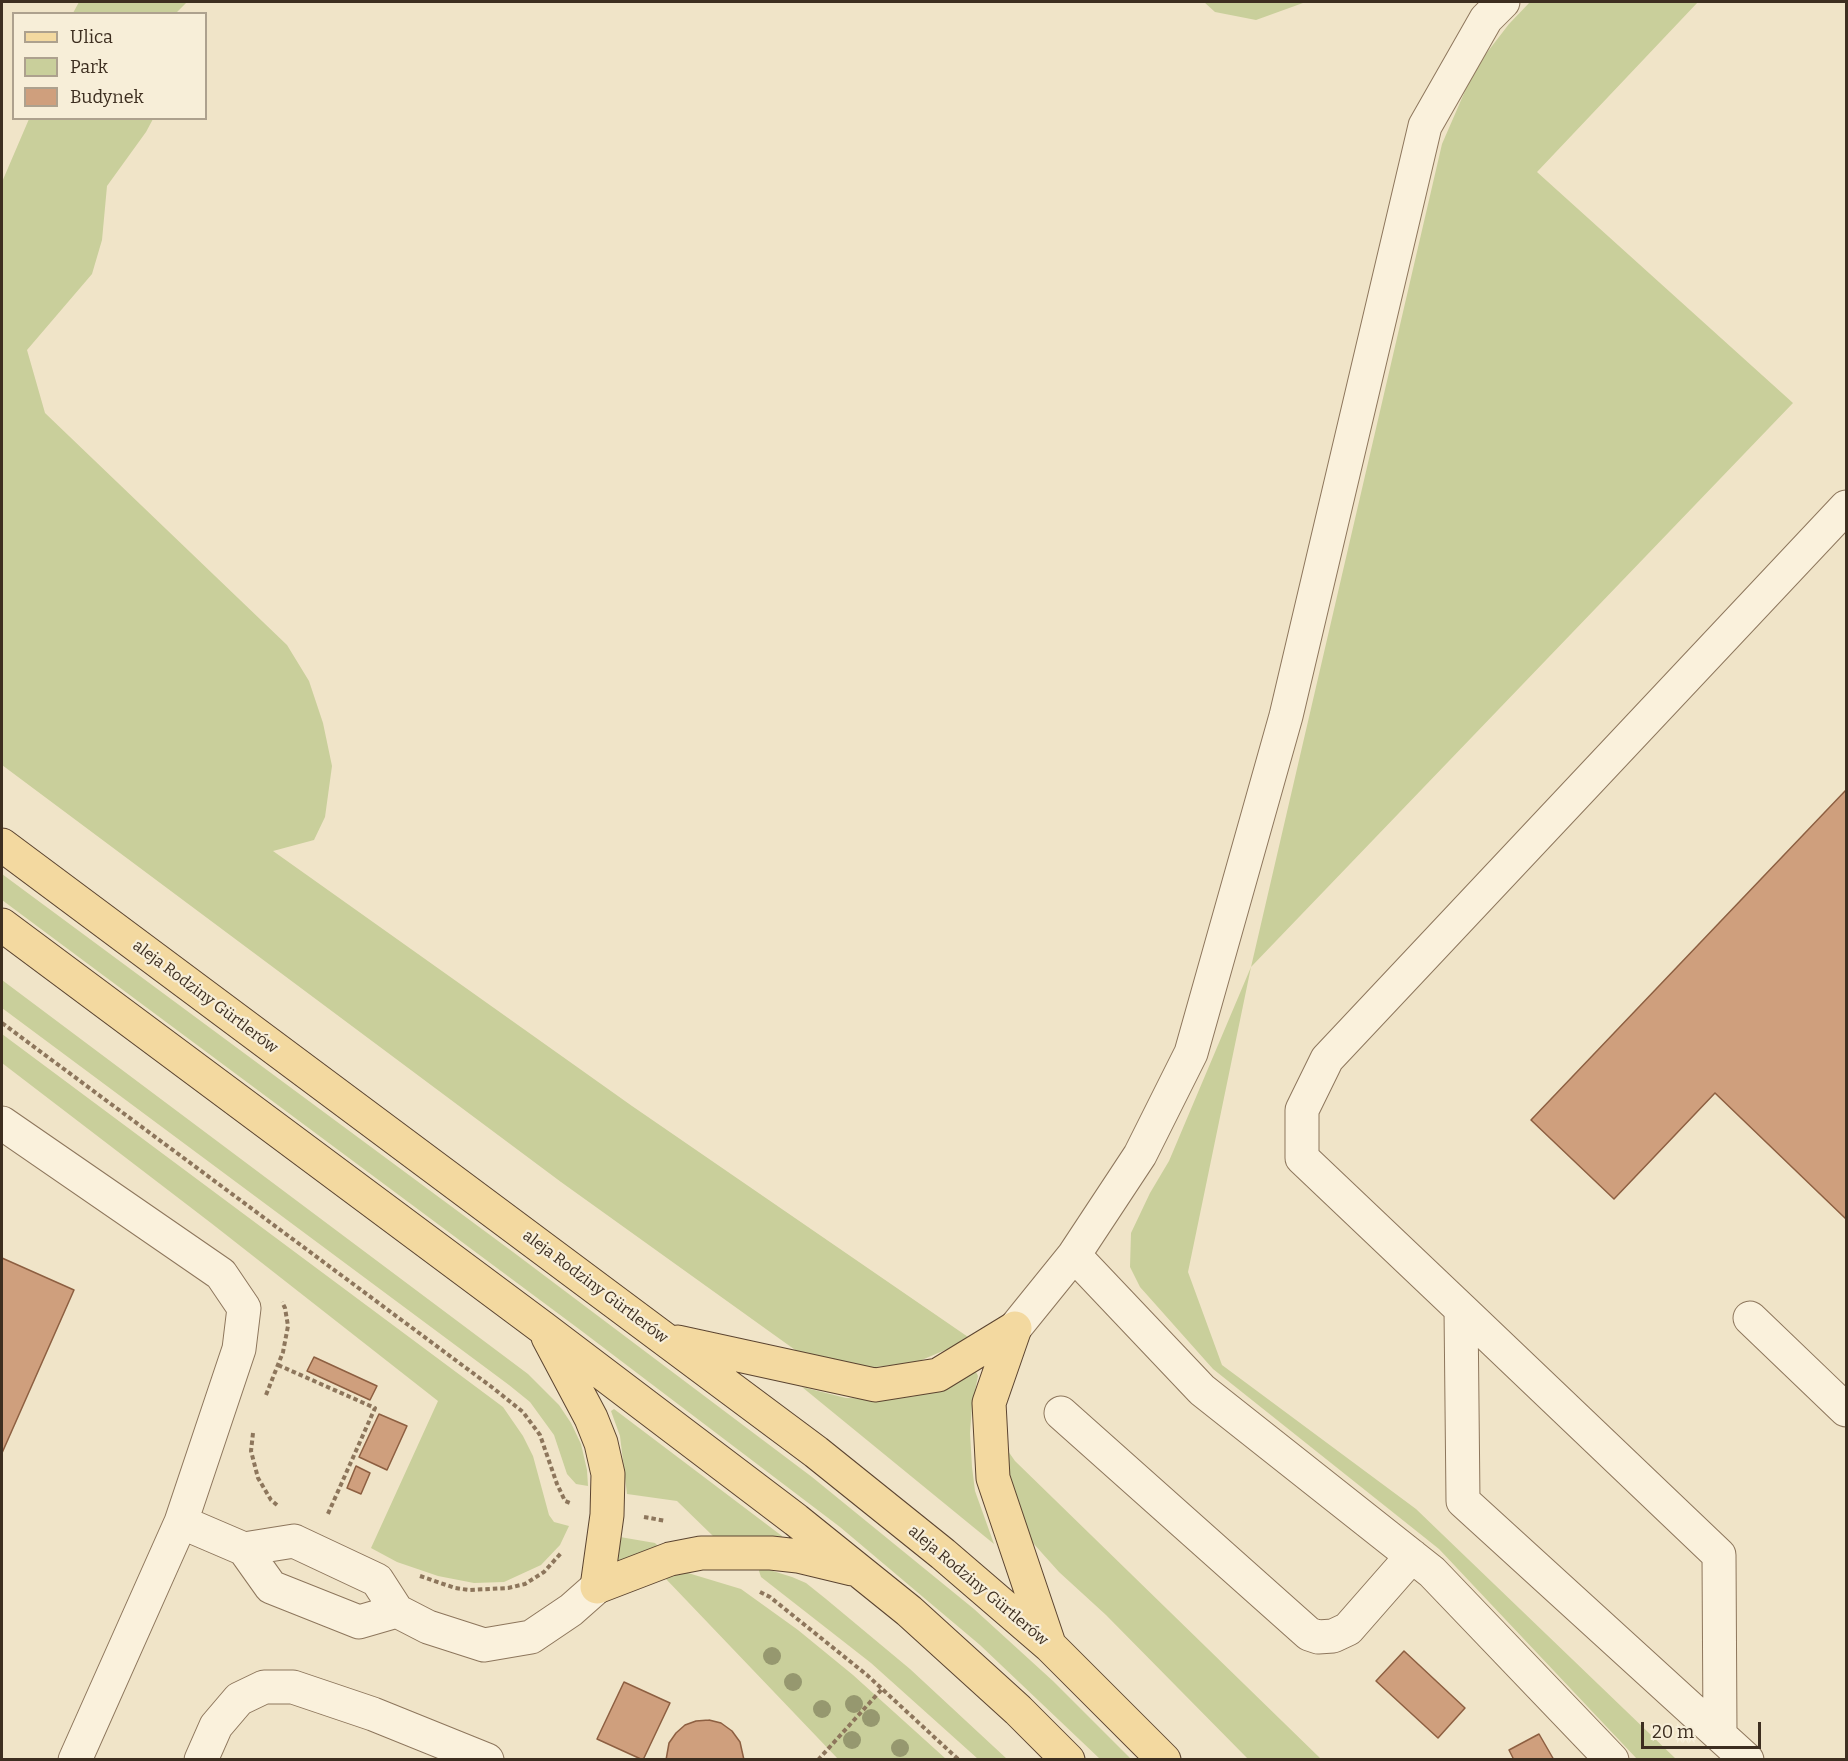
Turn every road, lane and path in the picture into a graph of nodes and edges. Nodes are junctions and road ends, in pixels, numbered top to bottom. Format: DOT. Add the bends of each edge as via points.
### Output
graph roads {
  1 [pos="1503,2"];
  2 [pos="1846,507"];
  3 [pos="2,845"];
  4 [pos="2,925"];
  5 [pos="2,1023"];
  6 [pos="2,1123"];
  7 [pos="1074,1255"];
  8 [pos="280,1299"];
  9 [pos="1461,1309"];
  10 [pos="1750,1318"];
  11 [pos="543,1328"];
  12 [pos="1015,1328"];
  13 [pos="666,1339"];
  14 [pos="278,1365"];
  15 [pos="265,1398"];
  16 [pos="1846,1410"];
  17 [pos="1061,1413"];
  18 [pos="253,1428"];
  19 [pos="280,1507"];
  20 [pos="607,1515"];
  21 [pos="181,1522"];
  22 [pos="324,1522"];
  23 [pos="565,1547"];
  24 [pos="244,1549"];
  25 [pos="701,1552"];
  26 [pos="1412,1556"];
  27 [pos="860,1571"];
  28 [pos="416,1574"];
  29 [pos="597,1587"];
  30 [pos="751,1587"];
  31 [pos="397,1611"];
  32 [pos="1050,1646"];
  33 [pos="882,1689"];
  34 [pos="1720,1734"];
  35 [pos="75,1760"];
  36 [pos="201,1760"];
  37 [pos="487,1760"];
  38 [pos="818,1760"];
  39 [pos="959,1760"];
  40 [pos="1068,1760"];
  41 [pos="1164,1760"];
  42 [pos="1612,1760"];
  43 [pos="1747,1760"];
  1 -- 7 [label="lane" via="1486,19 1425,126 1286,716 1191,1053 1140,1155"];
  2 -- 9 [label="lane" via="1327,1059 1302,1110 1302,1158"];
  3 -- 13 [label="main road, aleja Rodziny Gürtlerów"];
  4 -- 11 [label="main road"];
  5 -- 20 [label="path" via="523,1412 540,1435 565,1501"];
  6 -- 21 [label="lane" via="221,1274 243,1308 239,1349"];
  7 -- 12 [label="lane"];
  7 -- 26 [label="lane" via="1202,1390"];
  8 -- 14 [label="path" via="288,1326"];
  9 -- 34 [label="lane" via="1719,1555"];
  9 -- 34 [label="lane" via="1463,1501"];
  10 -- 16 [label="lane"];
  11 -- 20 [label="main road" via="601,1443 608,1474"];
  11 -- 27 [label="main road"];
  12 -- 13 [label="main road" via="938,1375 875,1385"];
  12 -- 32 [label="main road" via="989,1403 993,1478"];
  13 -- 32 [label="main road, aleja Rodziny Gürtlerów" via="825,1459"];
  14 -- 15 [label="path"];
  14 -- 22 [label="path" via="375,1408"];
  17 -- 26 [label="lane" via="1309,1634 1333,1636 1348,1629"];
  18 -- 19 [label="path" via="251,1451 258,1478"];
  20 -- 25 [label="path" via="665,1520"];
  20 -- 29 [label="main road"];
  21 -- 24 [label="lane"];
  21 -- 35 [label="lane"];
  23 -- 28 [label="path" via="544,1572 525,1584 508,1588 462,1589"];
  24 -- 31 [label="lane" via="294,1541 376,1580"];
  24 -- 31 [label="lane" via="271,1587 359,1622"];
  25 -- 27 [label="main road" via="798,1556"];
  25 -- 29 [label="main road" via="670,1559"];
  26 -- 42 [label="lane" via="1432,1572"];
  27 -- 40 [label="main road" via="1018,1710"];
  29 -- 31 [label="lane" via="531,1636 484,1645 428,1627"];
  30 -- 33 [label="path"];
  32 -- 41 [label="main road, aleja Rodziny Gürtlerów"];
  33 -- 38 [label="path"];
  33 -- 39 [label="path"];
  34 -- 43 [label="lane"];
  36 -- 37 [label="lane" via="216,1726 239,1699 264,1687 292,1687 373,1714"];
}
